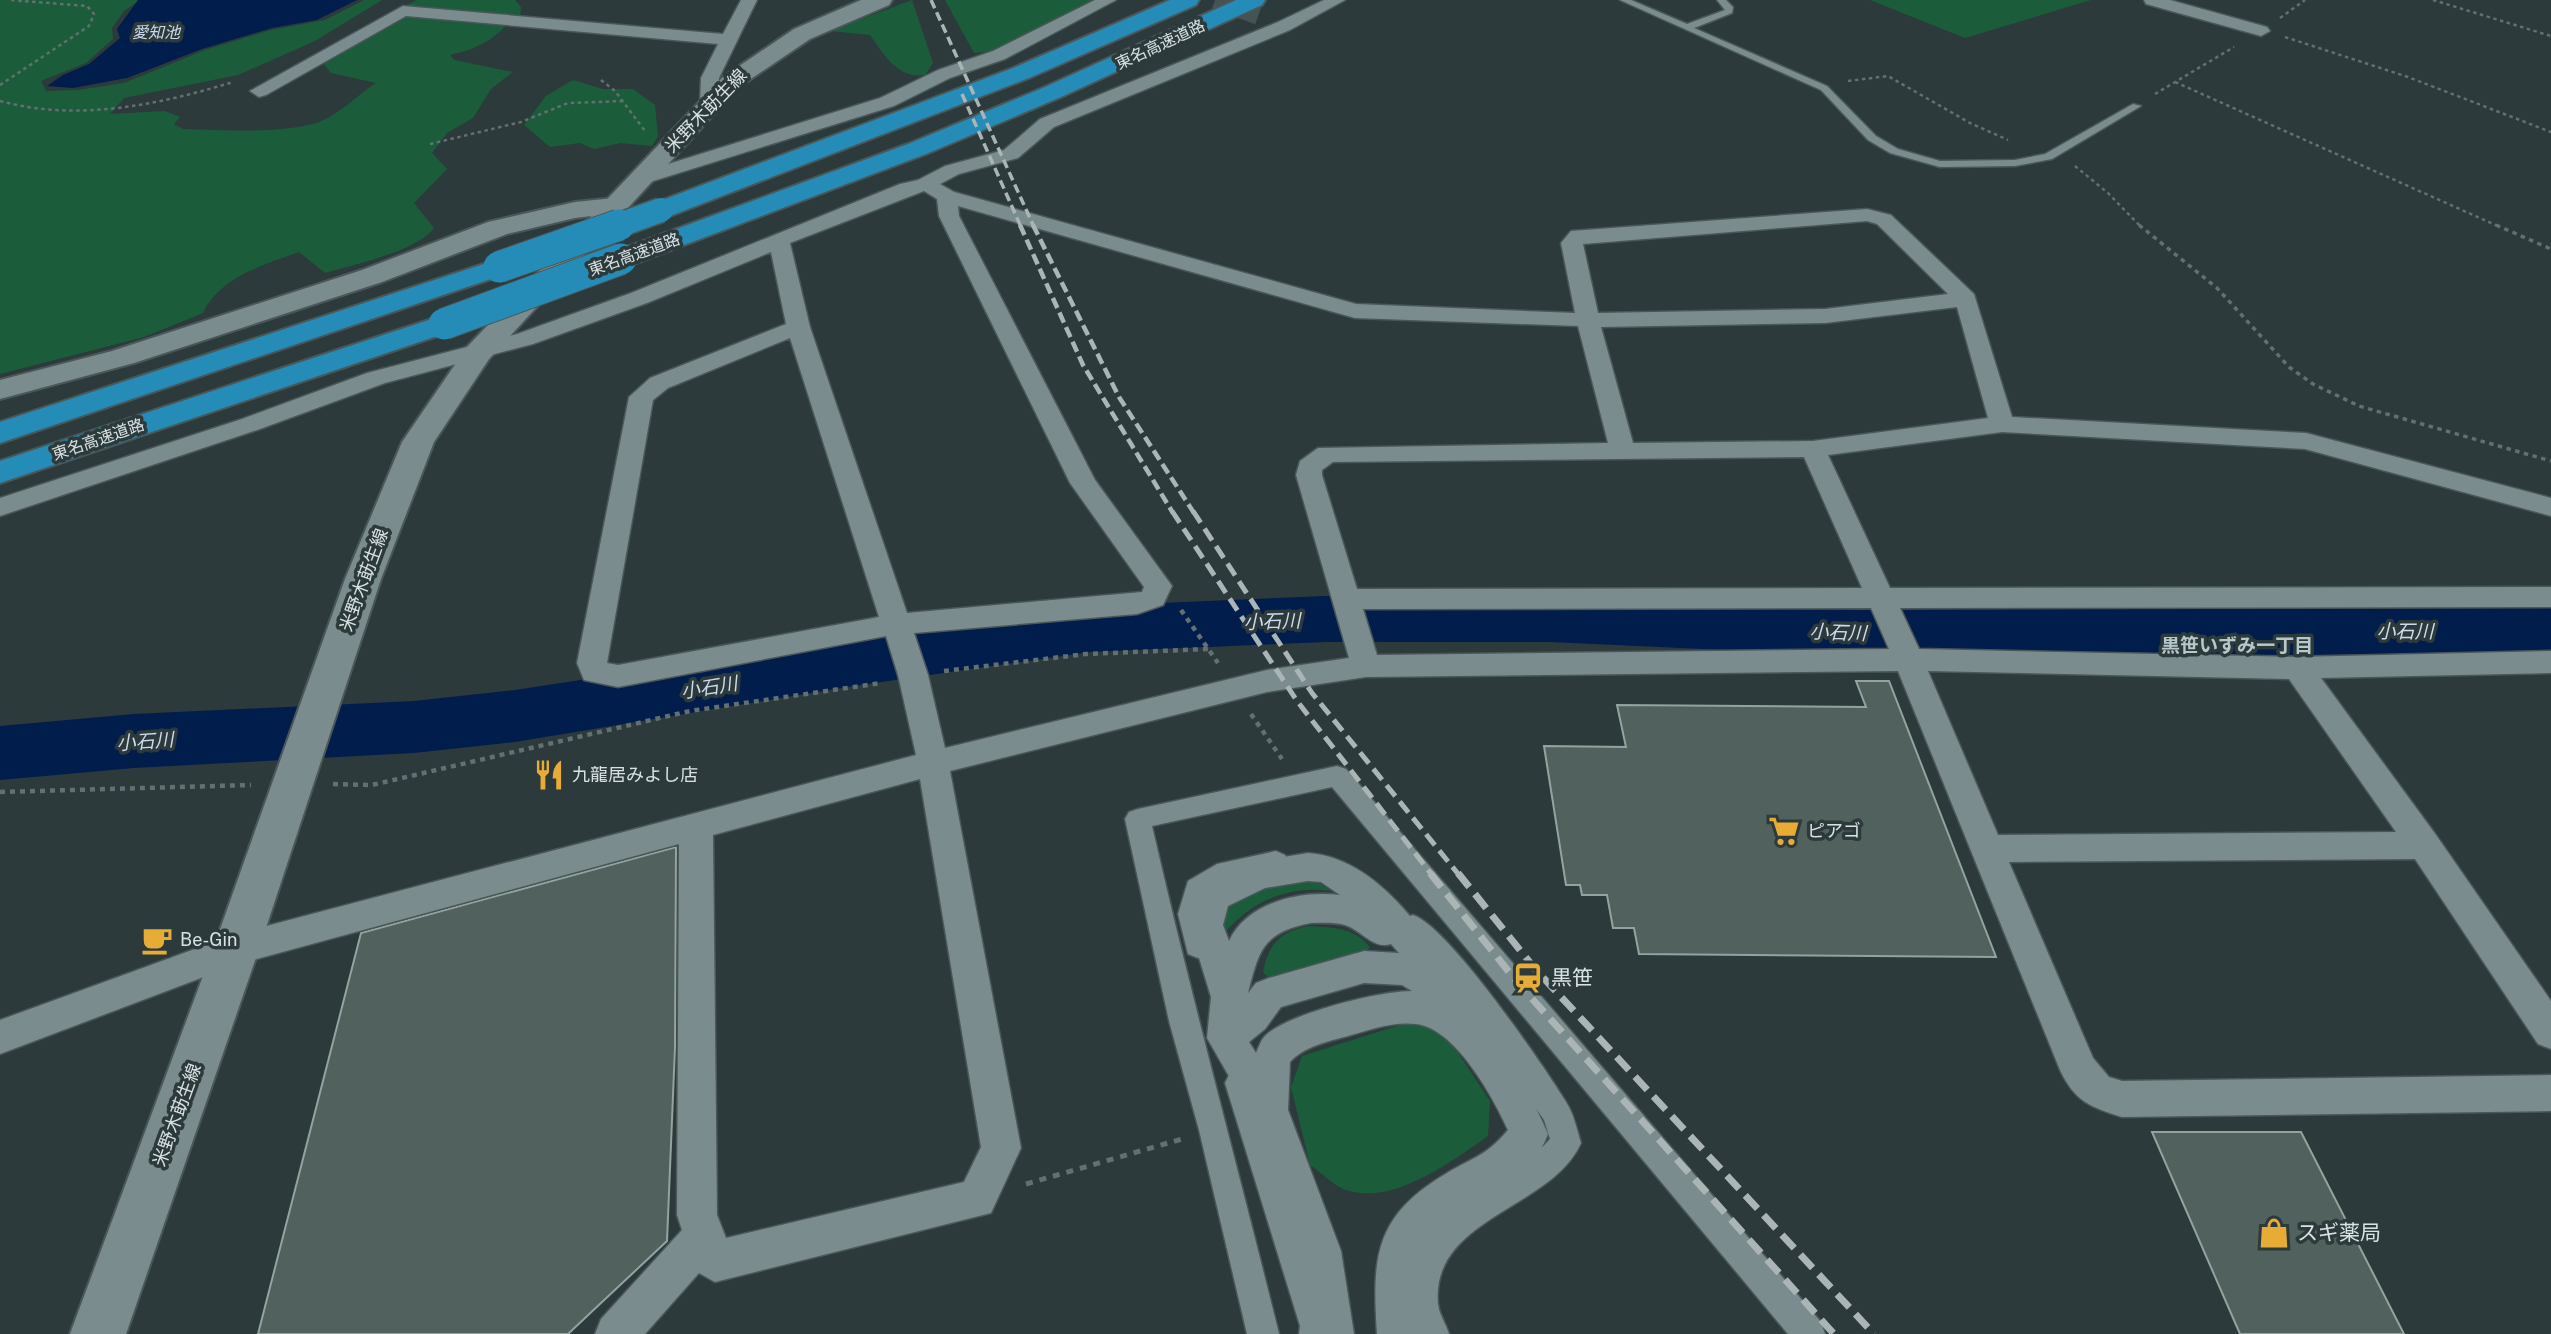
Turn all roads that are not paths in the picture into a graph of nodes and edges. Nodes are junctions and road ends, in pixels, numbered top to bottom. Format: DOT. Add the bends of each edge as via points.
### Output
graph roads {
  1 [pos="749,0"];
  2 [pos="881,0"];
  3 [pos="1108,0"];
  4 [pos="1188,0"];
  5 [pos="1337,0"];
  6 [pos="1624,0"];
  7 [pos="1721,0"];
  8 [pos="2152,0"];
  9 [pos="1257,8"];
  10 [pos="1284,26"];
  11 [pos="1685,28"];
  12 [pos="2262,31"];
  13 [pos="729,40"];
  14 [pos="259,91"];
  15 [pos="709,103"];
  16 [pos="2136,106"];
  17 [pos="643,178"];
  18 [pos="936,190"];
  19 [pos="614,206"];
  20 [pos="779,240"];
  21 [pos="1966,299"];
  22 [pos="1588,320"];
  23 [pos="798,327"];
  24 [pos="478,353"];
  25 [pos="0,390"];
  26 [pos="2002,424"];
  27 [pos="0,433"];
  28 [pos="1813,449"];
  29 [pos="1622,450"];
  30 [pos="0,472"];
  31 [pos="0,507"];
  32 [pos="2551,507"];
  33 [pos="2551,597"];
  34 [pos="1883,602"];
  35 [pos="1347,604"];
  36 [pos="896,624"];
  37 [pos="1905,654"];
  38 [pos="1364,657"];
  39 [pos="2297,668"];
  40 [pos="2545,668"];
  41 [pos="933,763"];
  42 [pos="696,826"];
  43 [pos="2424,845"];
  44 [pos="1989,849"];
  45 [pos="236,949"];
  46 [pos="1435,980"];
  47 [pos="1229,997"];
  48 [pos="2551,1032"];
  49 [pos="0,1037"];
  50 [pos="1226,1038"];
  51 [pos="1472,1038"];
  52 [pos="2551,1093"];
  53 [pos="1269,1110"];
  54 [pos="705,1235"];
  55 [pos="99,1334"];
  56 [pos="616,1334"];
  57 [pos="1263,1334"];
  58 [pos="1315,1334"];
  59 [pos="1333,1334"];
  60 [pos="1398,1334"];
  61 [pos="1433,1334"];
  62 [pos="1810,1334"];
  1 -- 13 [label="street"];
  2 -- 15 [label="main road, 米野木莇生線" via="768,51"];
  3 -- 17 [label="street" via="999,55 944,74 887,102"];
  4 -- 27 [label="highway, 東名高速道路, bridge" via="1021,73 661,210"];
  5 -- 10 [label="street"];
  6 -- 11 [label="lane"];
  7 -- 11 [label="lane" via="1729,11"];
  8 -- 12 [label="street"];
  9 -- 10 [label="street"];
  9 -- 30 [label="highway, 東名高速道路, bridge" via="917,149 621,259 444,324"];
  10 -- 18 [label="street" via="1047,123 1011,154 952,170"];
  11 -- 16 [label="lane" via="1824,88 1855,124 1894,151 1940,164 2015,163 2050,156"];
  13 -- 14 [label="street" via="403,11"];
  13 -- 15 [label="street" via="710,78"];
  15 -- 17 [label="main road, 米野木莇生線"];
  17 -- 19 [label="main road, 米野木莇生線"];
  18 -- 20 [label="street" via="907,188"];
  18 -- 22 [label="street" via="1355,311"];
  18 -- 36 [label="street" via="1083,483 1154,579 1158,593 1138,604"];
  19 -- 24 [label="main road, 米野木莇生線"];
  19 -- 25 [label="main road" via="498,228 372,276 122,357"];
  20 -- 23 [label="street"];
  20 -- 24 [label="street" via="639,298"];
  21 -- 22 [label="street" via="1825,316"];
  21 -- 22 [label="street" via="1888,221 1867,215 1576,237 1572,243"];
  21 -- 26 [label="street"];
  22 -- 29 [label="street"];
  23 -- 36 [label="street"];
  23 -- 36 [label="street" via="659,383 641,397 592,663 595,671 618,676"];
  24 -- 31 [label="street" via="352,386"];
  24 -- 45 [label="main road, 米野木莇生線" via="418,442 363,579"];
  26 -- 28 [label="street"];
  26 -- 32 [label="street" via="2306,441"];
  28 -- 29 [label="street"];
  28 -- 34 [label="street"];
  29 -- 35 [label="street" via="1320,457 1309,467 1309,475"];
  33 -- 34 [label="street"];
  34 -- 35 [label="street"];
  34 -- 37 [label="street"];
  35 -- 38 [label="street"];
  36 -- 41 [label="street"];
  37 -- 38 [label="street"];
  37 -- 39 [label="street"];
  37 -- 44 [label="street"];
  38 -- 41 [label="street"];
  39 -- 40 [label="street"];
  39 -- 43 [label="street"];
  41 -- 42 [label="street"];
  41 -- 54 [label="street" via="1001,1148 977,1199 715,1261"];
  42 -- 45 [label="street"];
  42 -- 54 [label="street" via="697,1215"];
  43 -- 44 [label="street"];
  43 -- 48 [label="street"];
  44 -- 52 [label="street" via="2079,1070 2097,1091 2122,1099"];
  45 -- 49 [label="street"];
  45 -- 55 [label="main road, 米野木莇生線"];
  46 -- 47 [label="street" via="1390,934 1356,913 1326,908 1289,914 1258,926 1244,944"];
  46 -- 47 [label="street" via="1389,916 1342,879 1323,868 1284,871 1239,881 1213,898 1206,925"];
  46 -- 50 [label="street" via="1402,969 1364,967 1269,994 1252,1017"];
  46 -- 51 [label="street"];
  47 -- 50 [label="street"];
  50 -- 53 [label="street"];
  50 -- 58 [label="street"];
  50 -- 61 [label="street" via="1191,914 1197,889 1217,874 1266,863 1305,857 1332,863 1377,894 1452,965 1557,1114 1566,1143 1546,1165 1473,1211 1439,1245 1425,1274 1422,1303"];
  51 -- 53 [label="street" via="1437,1012 1413,1006 1306,1031 1278,1047 1268,1076"];
  51 -- 60 [label="street" via="1529,1133 1505,1164 1460,1187 1418,1218 1399,1249 1394,1276"];
  53 -- 59 [label="street" via="1320,1251"];
  54 -- 56 [label="street"];
  57 -- 62 [label="street" via="1183,1021 1138,819 1337,776"];
}
